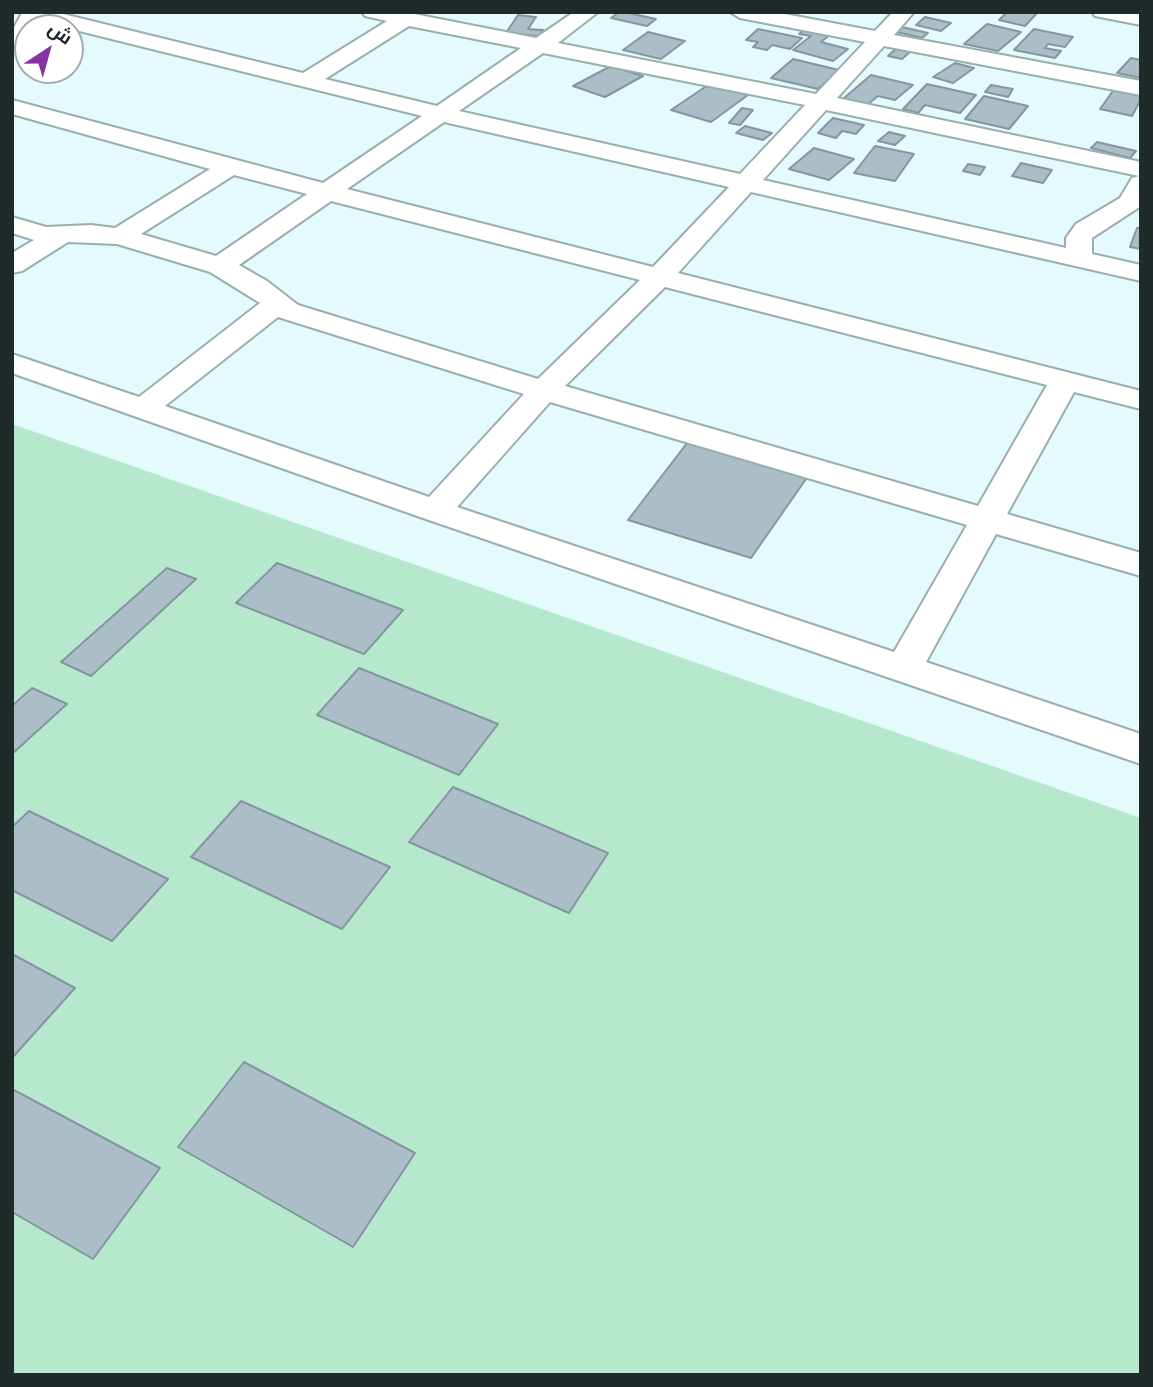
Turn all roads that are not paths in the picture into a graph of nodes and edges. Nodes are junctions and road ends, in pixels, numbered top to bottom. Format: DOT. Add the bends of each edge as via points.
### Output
graph roads {
  1 [pos="372,12"];
  2 [pos="588,12"];
  3 [pos="740,12"];
  4 [pos="904,12"];
  5 [pos="1102,12"];
  6 [pos="30,13"];
  7 [pos="418,17"];
  8 [pos="1141,19"];
  9 [pos="879,39"];
  10 [pos="12,43"];
  11 [pos="542,46"];
  12 [pos="306,81"];
  13 [pos="1141,88"];
  14 [pos="823,102"];
  15 [pos="12,107"];
  16 [pos="441,114"];
  17 [pos="230,167"];
  18 [pos="1141,169"];
  19 [pos="748,183"];
  20 [pos="1141,183"];
  21 [pos="329,190"];
  22 [pos="12,225"];
  23 [pos="59,236"];
  24 [pos="120,236"];
  25 [pos="1079,259"];
  26 [pos="12,265"];
  27 [pos="220,266"];
  28 [pos="1141,273"];
  29 [pos="660,276"];
  30 [pos="276,304"];
  31 [pos="12,363"];
  32 [pos="1066,379"];
  33 [pos="544,390"];
  34 [pos="1141,400"];
  35 [pos="144,408"];
  36 [pos="435,511"];
  37 [pos="986,520"];
  38 [pos="1141,565"];
  39 [pos="902,670"];
  40 [pos="1141,749"];
  1 -- 7 [label="street"];
  2 -- 11 [label="street"];
  3 -- 9 [label="street"];
  4 -- 9 [label="street"];
  5 -- 8 [label="street"];
  6 -- 10 [label="street" via="24,31"];
  6 -- 12 [label="street"];
  7 -- 11 [label="street"];
  7 -- 12 [label="street"];
  9 -- 13 [label="street"];
  9 -- 14 [label="street"];
  11 -- 14 [label="street"];
  11 -- 16 [label="street"];
  12 -- 16 [label="street"];
  14 -- 18 [label="street"];
  14 -- 19 [label="street"];
  15 -- 17 [label="street"];
  16 -- 19 [label="street"];
  16 -- 21 [label="street"];
  17 -- 21 [label="street"];
  17 -- 24 [label="street"];
  19 -- 25 [label="street"];
  19 -- 29 [label="street"];
  20 -- 25 [label="street" via="1130,203 1084,230 1079,238"];
  21 -- 27 [label="street"];
  21 -- 29 [label="street"];
  22 -- 23 [label="street"];
  23 -- 24 [label="street"];
  23 -- 26 [label="street"];
  24 -- 27 [label="street"];
  25 -- 28 [label="street"];
  27 -- 30 [label="street"];
  29 -- 32 [label="street"];
  29 -- 33 [label="street"];
  30 -- 33 [label="street"];
  30 -- 35 [label="street"];
  31 -- 35 [label="street"];
  32 -- 34 [label="street"];
  32 -- 37 [label="street"];
  33 -- 36 [label="street"];
  33 -- 37 [label="street"];
  35 -- 36 [label="street"];
  36 -- 39 [label="street"];
  37 -- 38 [label="street"];
  37 -- 39 [label="street"];
  39 -- 40 [label="street"];
}
